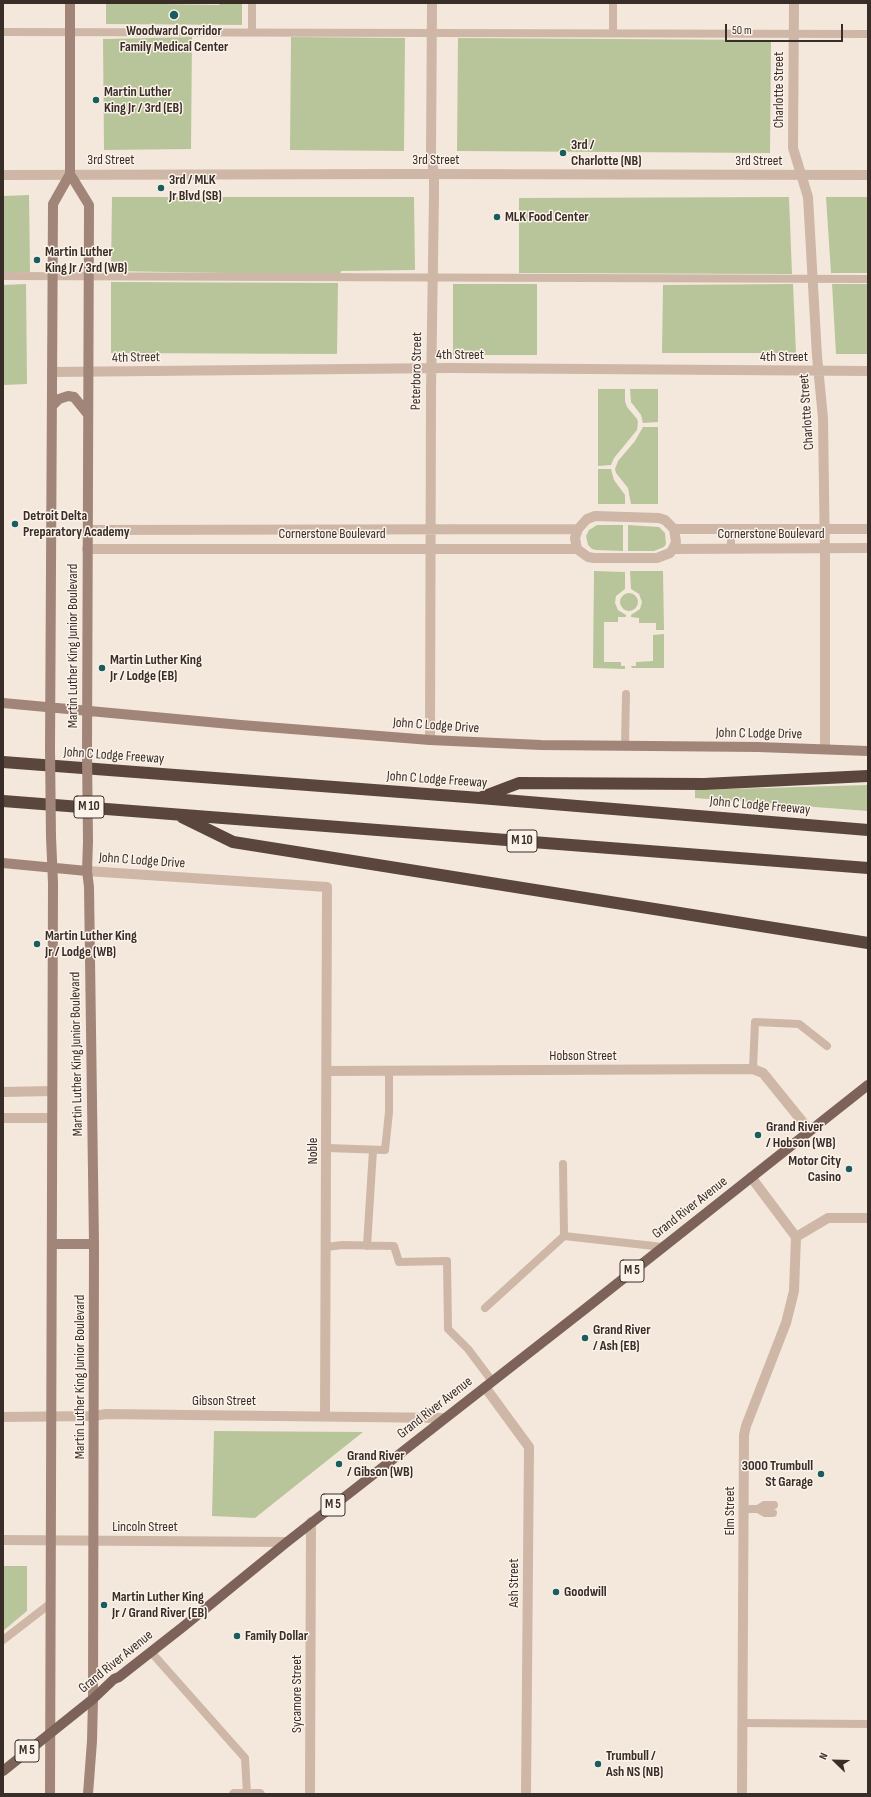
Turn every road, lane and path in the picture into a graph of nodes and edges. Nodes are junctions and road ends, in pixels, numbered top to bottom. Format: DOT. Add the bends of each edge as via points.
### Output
graph roads {
  1 [pos="70,3"];
  2 [pos="252,3"];
  3 [pos="432,3"];
  4 [pos="613,3"];
  5 [pos="794,3"];
  6 [pos="3,32"];
  7 [pos="70,32"];
  8 [pos="252,32"];
  9 [pos="432,32"];
  10 [pos="613,33"];
  11 [pos="794,33"];
  12 [pos="868,34"];
  13 [pos="70,174"];
  14 [pos="434,174"];
  15 [pos="3,175"];
  16 [pos="801,175"];
  17 [pos="868,175"];
  18 [pos="3,276"];
  19 [pos="53,276"];
  20 [pos="90,276"];
  21 [pos="433,278"];
  22 [pos="813,279"];
  23 [pos="868,279"];
  24 [pos="431,369"];
  25 [pos="818,371"];
  26 [pos="868,371"];
  27 [pos="52,372"];
  28 [pos="89,372"];
  29 [pos="52,406"];
  30 [pos="87,413"];
  31 [pos="430,529"];
  32 [pos="578,529"];
  33 [pos="674,529"];
  34 [pos="730,529"];
  35 [pos="824,529"];
  36 [pos="868,529"];
  37 [pos="88,530"];
  38 [pos="431,548"];
  39 [pos="731,548"];
  40 [pos="825,548"];
  41 [pos="868,548"];
  42 [pos="87,549"];
  43 [pos="577,549"];
  44 [pos="673,549"];
  45 [pos="626,694"];
  46 [pos="3,703"];
  47 [pos="49,706"];
  48 [pos="88,710"];
  49 [pos="430,740"];
  50 [pos="625,746"];
  51 [pos="825,750"];
  52 [pos="868,751"];
  53 [pos="3,762"];
  54 [pos="868,776"];
  55 [pos="480,798"];
  56 [pos="3,801"];
  57 [pos="176,814"];
  58 [pos="868,830"];
  59 [pos="3,863"];
  60 [pos="52,868"];
  61 [pos="868,868"];
  62 [pos="87,871"];
  63 [pos="327,887"];
  64 [pos="868,943"];
  65 [pos="827,1046"];
  66 [pos="753,1069"];
  67 [pos="389,1070"];
  68 [pos="327,1071"];
  69 [pos="868,1084"];
  70 [pos="52,1091"];
  71 [pos="3,1092"];
  72 [pos="3,1118"];
  73 [pos="52,1118"];
  74 [pos="810,1131"];
  75 [pos="327,1148"];
  76 [pos="373,1150"];
  77 [pos="563,1164"];
  78 [pos="751,1177"];
  79 [pos="868,1218"];
  80 [pos="564,1236"];
  81 [pos="796,1236"];
  82 [pos="52,1244"];
  83 [pos="94,1244"];
  84 [pos="367,1246"];
  85 [pos="327,1247"];
  86 [pos="663,1247"];
  87 [pos="485,1308"];
  88 [pos="488,1384"];
  89 [pos="52,1416"];
  90 [pos="94,1416"];
  91 [pos="325,1416"];
  92 [pos="3,1417"];
  93 [pos="445,1418"];
  94 [pos="744,1509"];
  95 [pos="773,1509"];
  96 [pos="312,1522"];
  97 [pos="3,1540"];
  98 [pos="51,1540"];
  99 [pos="94,1541"];
  100 [pos="287,1542"];
  101 [pos="51,1603"];
  102 [pos="3,1640"];
  103 [pos="151,1652"];
  104 [pos="93,1699"];
  105 [pos="742,1723"];
  106 [pos="868,1724"];
  107 [pos="50,1732"];
  108 [pos="3,1770"];
  109 [pos="50,1794"];
  110 [pos="88,1794"];
  111 [pos="234,1794"];
  112 [pos="247,1794"];
  113 [pos="260,1794"];
  114 [pos="310,1794"];
  115 [pos="526,1794"];
  116 [pos="742,1794"];
  1 -- 7 [label="main road, Martin Luther King Junior Boulevard"];
  2 -- 8 [label="lane"];
  3 -- 9 [label="street, Peterboro Street"];
  4 -- 10 [label="lane"];
  5 -- 11 [label="street, Charlotte Street"];
  6 -- 7 [label="lane"];
  7 -- 8 [label="lane"];
  7 -- 13 [label="main road, Martin Luther King Junior Boulevard"];
  8 -- 9 [label="lane"];
  9 -- 10 [label="lane"];
  9 -- 14 [label="street, Peterboro Street" via="431,155"];
  10 -- 11 [label="lane"];
  11 -- 12 [label="lane"];
  11 -- 16 [label="street, Charlotte Street" via="793,148"];
  13 -- 14 [label="street, 3rd Street"];
  13 -- 15 [label="street, 3rd Street"];
  13 -- 19 [label="main road, Martin Luther King Junior Boulevard" via="53,204"];
  13 -- 20 [label="main road, Martin Luther King Junior Boulevard" via="89,205"];
  14 -- 16 [label="street, 3rd Street"];
  14 -- 21 [label="street, Peterboro Street"];
  16 -- 17 [label="street, 3rd Street"];
  16 -- 22 [label="street, Charlotte Street" via="808,197"];
  18 -- 19 [label="lane"];
  19 -- 20 [label="lane"];
  19 -- 27 [label="main road, Martin Luther King Junior Boulevard"];
  20 -- 21 [label="lane"];
  20 -- 28 [label="main road, Martin Luther King Junior Boulevard"];
  21 -- 22 [label="lane"];
  21 -- 24 [label="street, Peterboro Street"];
  22 -- 23 [label="lane"];
  22 -- 25 [label="street, Charlotte Street"];
  24 -- 25 [label="street, 4th Street"];
  24 -- 28 [label="street, 4th Street"];
  24 -- 31 [label="street, Peterboro Street"];
  25 -- 26 [label="street, 4th Street"];
  25 -- 35 [label="street, Charlotte Street" via="823,418"];
  27 -- 28 [label="street, 4th Street"];
  27 -- 29 [label="main road, Martin Luther King Junior Boulevard"];
  28 -- 30 [label="main road, Martin Luther King Junior Boulevard"];
  29 -- 30 [label="main road" via="59,399 68,396 78,401"];
  29 -- 47 [label="main road, Martin Luther King Junior Boulevard"];
  30 -- 37 [label="main road, Martin Luther King Junior Boulevard"];
  31 -- 32 [label="street, Cornerstone Boulevard"];
  31 -- 37 [label="street, Cornerstone Boulevard"];
  31 -- 38 [label="street, Peterboro Street"];
  32 -- 33 [label="street" via="587,519 595,516 659,518"];
  32 -- 43 [label="street" via="575,538"];
  33 -- 34 [label="street, Cornerstone Boulevard"];
  33 -- 44 [label="street" via="676,542"];
  34 -- 35 [label="street, Cornerstone Boulevard"];
  34 -- 39 [label="lane"];
  35 -- 36 [label="street, Cornerstone Boulevard"];
  35 -- 40 [label="street, Charlotte Street"];
  37 -- 42 [label="main road, Martin Luther King Junior Boulevard"];
  38 -- 42 [label="street, Cornerstone Boulevard"];
  38 -- 43 [label="street, Cornerstone Boulevard"];
  38 -- 49 [label="street, Peterboro Street"];
  39 -- 40 [label="street, Cornerstone Boulevard"];
  39 -- 44 [label="street, Cornerstone Boulevard"];
  40 -- 41 [label="street, Cornerstone Boulevard"];
  40 -- 51 [label="street, Charlotte Street"];
  42 -- 48 [label="main road, Martin Luther King Junior Boulevard"];
  43 -- 44 [label="street, Cornerstone Boulevard" via="594,558 657,558 670,553"];
  45 -- 50 [label="lane"];
  46 -- 47 [label="main road, John C Lodge Drive"];
  47 -- 48 [label="main road, John C Lodge Drive"];
  47 -- 60 [label="main road, Martin Luther King Junior Boulevard, bridge"];
  48 -- 49 [label="main road, John C Lodge Drive"];
  48 -- 62 [label="main road, Martin Luther King Junior Boulevard, bridge"];
  49 -- 50 [label="main road, John C Lodge Drive"];
  50 -- 51 [label="main road, John C Lodge Drive"];
  51 -- 52 [label="main road, John C Lodge Drive"];
  53 -- 55 [label="highway, John C Lodge Freeway"];
  54 -- 55 [label="highway" via="704,784 519,783"];
  55 -- 58 [label="highway, John C Lodge Freeway"];
  56 -- 57 [label="highway, M 10"];
  57 -- 61 [label="highway, M 10"];
  57 -- 64 [label="highway" via="233,842"];
  59 -- 60 [label="main road, John C Lodge Drive"];
  60 -- 62 [label="main road, John C Lodge Drive"];
  60 -- 70 [label="main road, Martin Luther King Junior Boulevard"];
  62 -- 63 [label="street, John C Lodge Drive"];
  62 -- 83 [label="main road, Martin Luther King Junior Boulevard"];
  63 -- 68 [label="street, Noble"];
  65 -- 66 [label="lane" via="799,1024 756,1022"];
  66 -- 67 [label="street, Hobson Street"];
  66 -- 74 [label="street" via="762,1073"];
  67 -- 68 [label="street, Hobson Street"];
  67 -- 76 [label="lane" via="389,1112 385,1150"];
  68 -- 75 [label="street, Noble"];
  69 -- 74 [label="main road, Grand River Avenue / M 5"];
  70 -- 71 [label="street"];
  70 -- 73 [label="main road, Martin Luther King Junior Boulevard"];
  72 -- 73 [label="street"];
  73 -- 82 [label="main road, Martin Luther King Junior Boulevard"];
  74 -- 78 [label="main road, Grand River Avenue / M 5"];
  75 -- 76 [label="lane"];
  75 -- 85 [label="street, Noble"];
  76 -- 84 [label="lane"];
  77 -- 80 [label="lane"];
  78 -- 81 [label="street"];
  78 -- 86 [label="main road, Grand River Avenue / M 5"];
  79 -- 81 [label="street" via="828,1218"];
  80 -- 86 [label="lane"];
  80 -- 87 [label="lane"];
  81 -- 94 [label="street, Elm Street" via="794,1291 786,1323 744,1435"];
  82 -- 83 [label="main road"];
  82 -- 89 [label="main road, Martin Luther King Junior Boulevard"];
  83 -- 90 [label="main road, Martin Luther King Junior Boulevard"];
  84 -- 85 [label="lane"];
  84 -- 88 [label="lane" via="394,1246 399,1262 447,1261 448,1329 468,1349"];
  85 -- 91 [label="street, Noble"];
  86 -- 88 [label="main road, Grand River Avenue / M 5"];
  88 -- 93 [label="main road, Grand River Avenue / M 5"];
  88 -- 115 [label="street, Ash Street" via="529,1447"];
  89 -- 90 [label="street, Gibson Street"];
  89 -- 92 [label="street, Gibson Street"];
  89 -- 98 [label="main road, Martin Luther King Junior Boulevard"];
  90 -- 91 [label="street, Gibson Street"];
  90 -- 99 [label="main road, Martin Luther King Junior Boulevard"];
  91 -- 93 [label="street, Gibson Street"];
  93 -- 96 [label="main road, Grand River Avenue / M 5"];
  94 -- 95 [label="lane" via="758,1509 765,1513"];
  94 -- 105 [label="street, Elm Street"];
  96 -- 100 [label="main road, Grand River Avenue / M 5"];
  96 -- 114 [label="street, Sycamore Street"];
  97 -- 98 [label="street, Lincoln Street"];
  98 -- 99 [label="street, Lincoln Street"];
  98 -- 101 [label="main road, Martin Luther King Junior Boulevard"];
  99 -- 100 [label="street, Lincoln Street"];
  99 -- 104 [label="main road, Martin Luther King Junior Boulevard"];
  100 -- 103 [label="main road, Grand River Avenue / M 5"];
  101 -- 102 [label="lane"];
  101 -- 107 [label="main road, Martin Luther King Junior Boulevard"];
  103 -- 104 [label="main road, Grand River Avenue / M 5" via="114,1679"];
  103 -- 112 [label="lane" via="245,1758"];
  104 -- 107 [label="main road, Grand River Avenue / M 5"];
  104 -- 110 [label="main road, Martin Luther King Junior Boulevard"];
  105 -- 106 [label="lane"];
  105 -- 116 [label="street, Elm Street"];
  107 -- 108 [label="main road, Grand River Avenue / M 5"];
  107 -- 109 [label="main road, Martin Luther King Junior Boulevard"];
  111 -- 112 [label="street"];
  112 -- 113 [label="street"];
}
